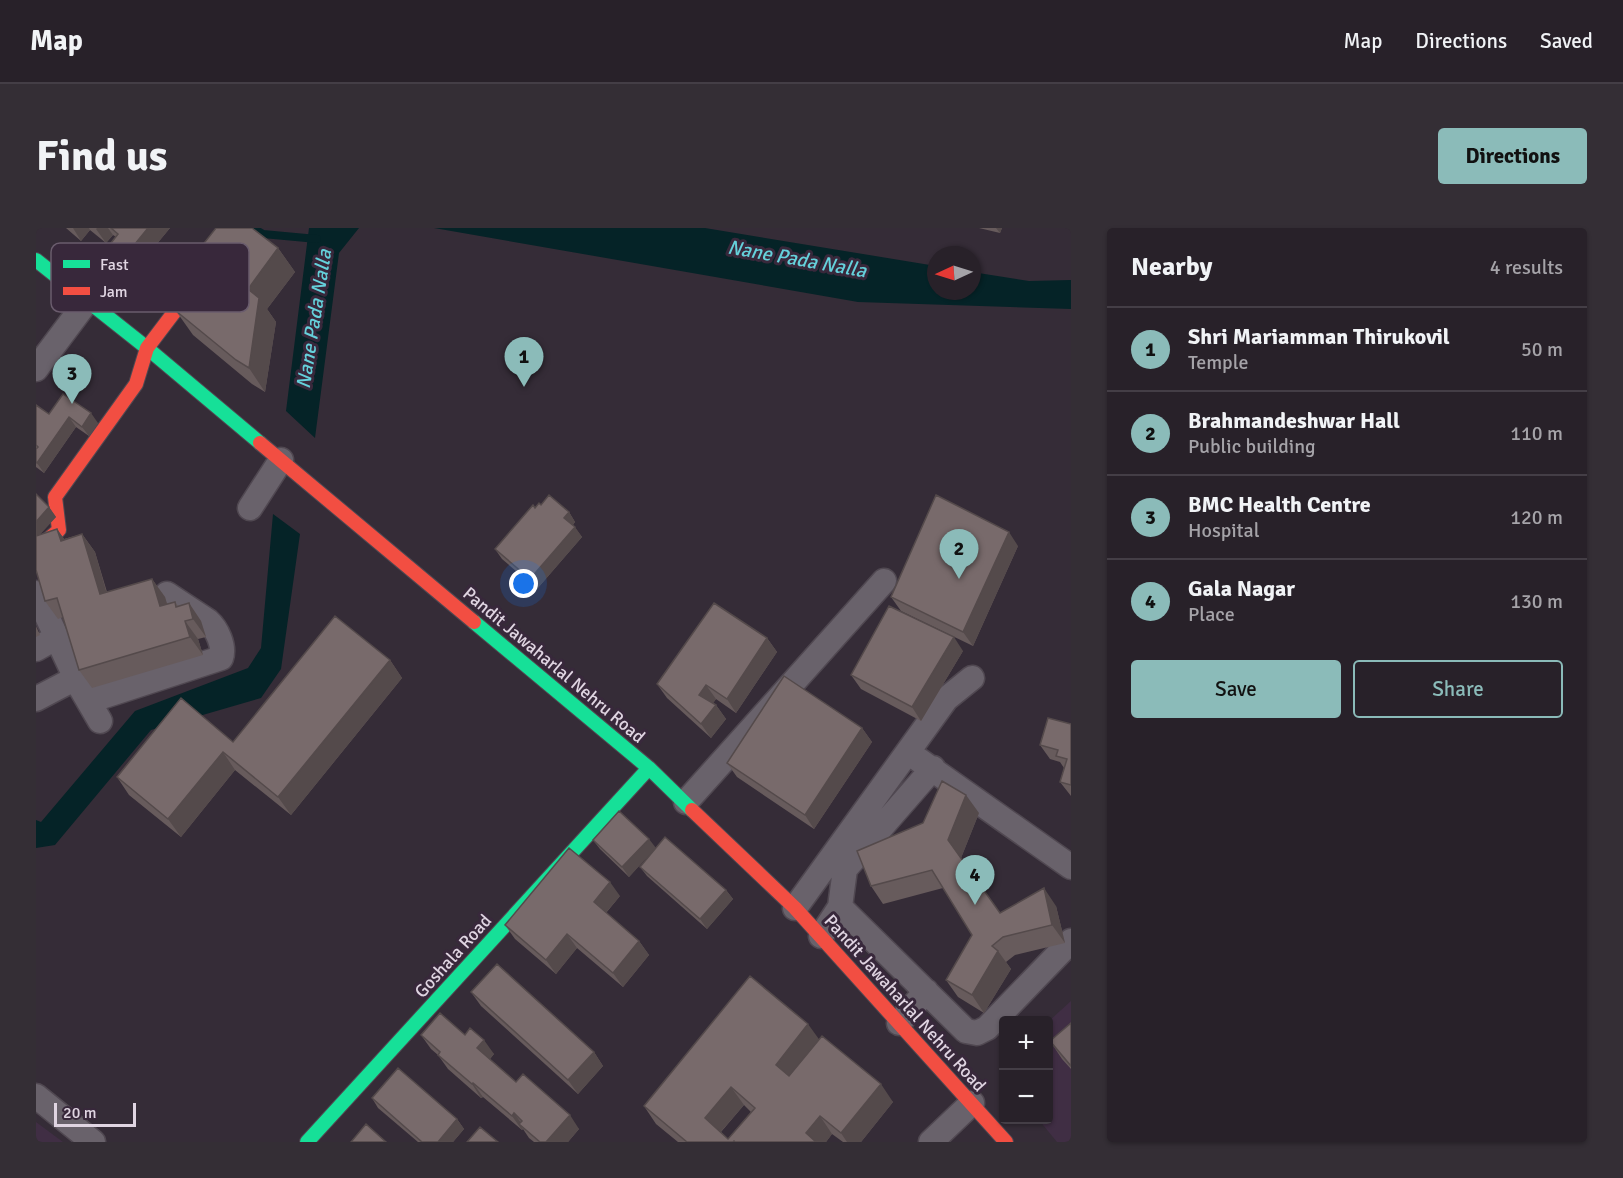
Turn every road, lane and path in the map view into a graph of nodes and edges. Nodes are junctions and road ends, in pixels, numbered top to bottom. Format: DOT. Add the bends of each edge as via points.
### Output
graph roads {
  1 [pos="238,228"];
  2 [pos="227,243"];
  3 [pos="36,260"];
  4 [pos="51,272"];
  5 [pos="79,312"];
  6 [pos="101,312"];
  7 [pos="174,312"];
  8 [pos="147,348"];
  9 [pos="36,369"];
  10 [pos="281,460"];
  11 [pos="250,508"];
  12 [pos="36,555"];
  13 [pos="884,581"];
  14 [pos="36,593"];
  15 [pos="167,594"];
  16 [pos="57,637"];
  17 [pos="36,649"];
  18 [pos="76,678"];
  19 [pos="972,678"];
  20 [pos="36,699"];
  21 [pos="908,752"];
  22 [pos="649,768"];
  23 [pos="933,768"];
  24 [pos="686,802"];
  25 [pos="1071,867"];
  26 [pos="840,907"];
  27 [pos="795,908"];
  28 [pos="821,936"];
  29 [pos="1071,941"];
  30 [pos="926,992"];
  31 [pos="898,1023"];
  32 [pos="36,1096"];
  33 [pos="972,1103"];
  34 [pos="93,1142"];
  35 [pos="307,1142"];
  36 [pos="931,1142"];
  37 [pos="1006,1142"];
  1 -- 2 [label="street"];
  3 -- 4 [label="street, Pandit Jawaharlal Nehru Road"];
  5 -- 9 [label="street"];
  6 -- 8 [label="street, Pandit Jawaharlal Nehru Road"];
  7 -- 8 [label="street"];
  8 -- 10 [label="street, Pandit Jawaharlal Nehru Road"];
  8 -- 12 [label="street" via="136,384 55,497 58,530 37,549"];
  10 -- 11 [label="street"];
  10 -- 22 [label="street, Pandit Jawaharlal Nehru Road"];
  13 -- 24 [label="street"];
  14 -- 16 [label="street"];
  15 -- 18 [label="street" via="213,626 223,650 221,658 95,711"];
  16 -- 17 [label="street"];
  16 -- 18 [label="street"];
  18 -- 20 [label="street"];
  19 -- 21 [label="street" via="946,699"];
  21 -- 23 [label="street"];
  21 -- 27 [label="street"];
  22 -- 24 [label="street, Pandit Jawaharlal Nehru Road"];
  22 -- 35 [label="street, Goshala Road"];
  23 -- 25 [label="street"];
  23 -- 26 [label="street" via="845,868"];
  24 -- 27 [label="street, Pandit Jawaharlal Nehru Road"];
  26 -- 28 [label="street"];
  26 -- 30 [label="street"];
  27 -- 28 [label="street, Pandit Jawaharlal Nehru Road"];
  28 -- 31 [label="street, Pandit Jawaharlal Nehru Road"];
  29 -- 30 [label="street" via="987,1028 977,1033 966,1031"];
  30 -- 31 [label="street"];
  31 -- 33 [label="street, Pandit Jawaharlal Nehru Road"];
  32 -- 34 [label="street"];
  33 -- 36 [label="street"];
  33 -- 37 [label="street, Pandit Jawaharlal Nehru Road"];
}
